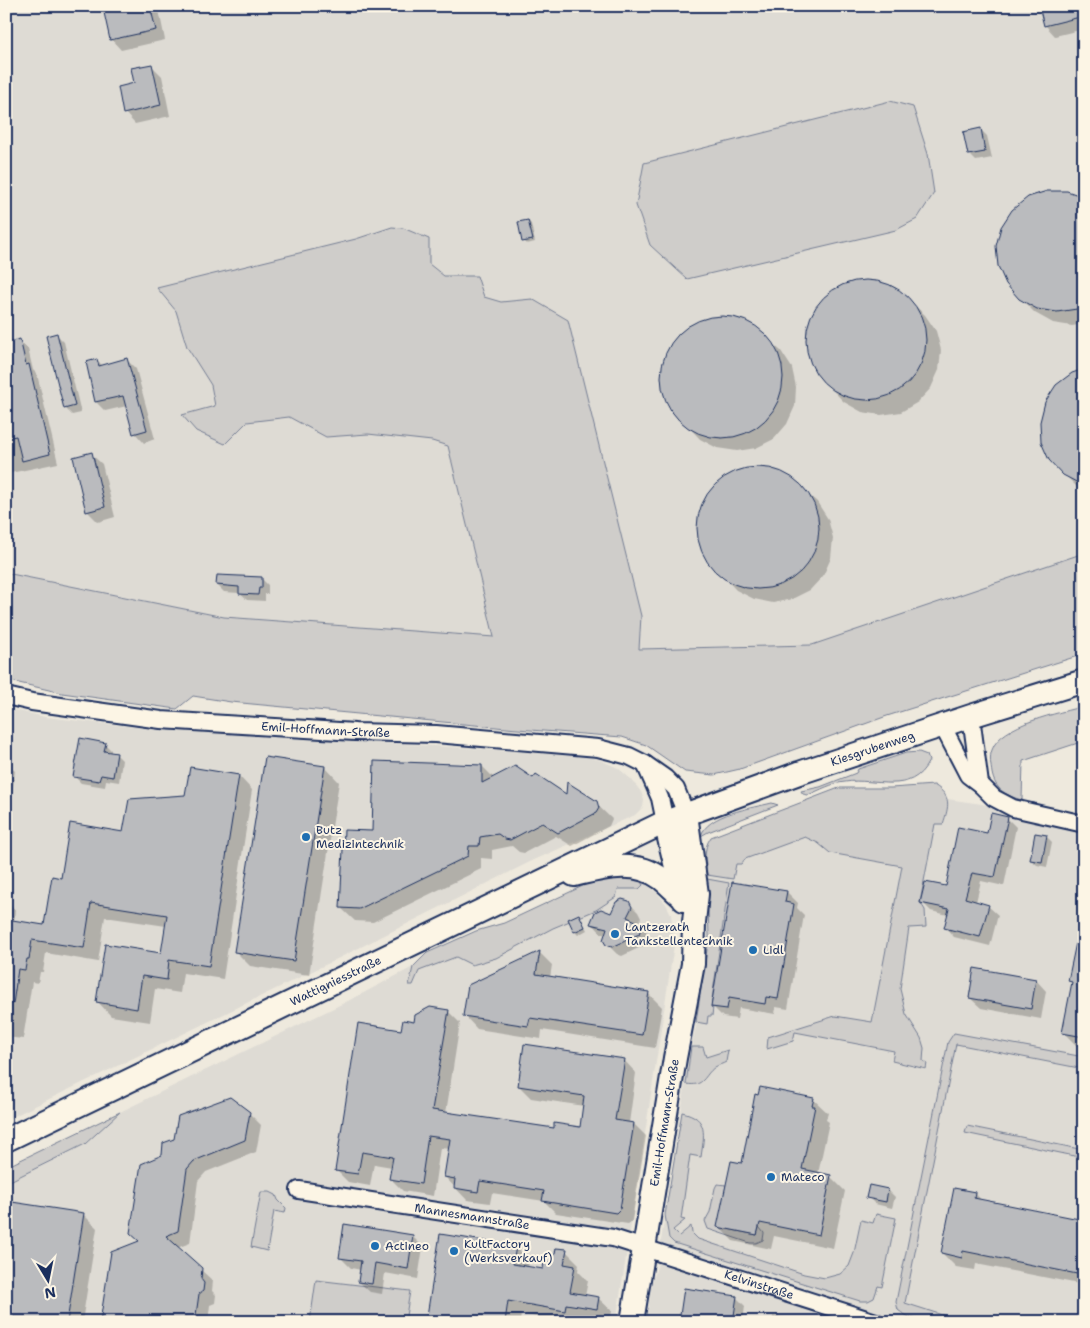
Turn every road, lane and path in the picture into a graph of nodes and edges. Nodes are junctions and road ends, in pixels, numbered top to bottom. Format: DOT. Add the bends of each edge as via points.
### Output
graph roads {
  1 [pos="1084,681"];
  2 [pos="6,696"];
  3 [pos="971,716"];
  4 [pos="942,725"];
  5 [pos="645,764"];
  6 [pos="980,784"];
  7 [pos="686,814"];
  8 [pos="665,822"];
  9 [pos="1084,824"];
  10 [pos="530,888"];
  11 [pos="682,898"];
  12 [pos="694,922"];
  13 [pos="6,1140"];
  14 [pos="298,1190"];
  15 [pos="644,1247"];
  16 [pos="632,1322"];
  17 [pos="876,1322"];
  1 -- 3 [label="main road, Kiesgrubenweg"];
  2 -- 5 [label="street, Emil-Hoffmann-Straße" via="170,720 436,734 598,748"];
  3 -- 4 [label="main road, Kiesgrubenweg"];
  3 -- 6 [label="street"];
  4 -- 6 [label="street" via="968,776"];
  4 -- 7 [label="main road, Kiesgrubenweg"];
  5 -- 7 [label="street, Emil-Hoffmann-Straße" via="676,789"];
  5 -- 8 [label="street, Emil-Hoffmann-Straße" via="660,798"];
  6 -- 9 [label="street" via="994,798 1013,808"];
  7 -- 8 [label="main road, Kiesgrubenweg"];
  7 -- 12 [label="main road, Emil-Hoffmann-Straße" via="697,894"];
  8 -- 10 [label="main road, Wattigniesstraße"];
  8 -- 11 [label="main road, Emil-Hoffmann-Straße"];
  10 -- 11 [label="main road" via="619,866 640,868 661,879"];
  10 -- 13 [label="main road, Wattigniesstraße"];
  11 -- 12 [label="main road, Emil-Hoffmann-Straße"];
  12 -- 15 [label="main road, Emil-Hoffmann-Straße" via="693,964"];
  14 -- 15 [label="street, Mannesmannstraße" via="613,1238"];
  15 -- 16 [label="main road, Emil-Hoffmann-Straße"];
  15 -- 17 [label="street, Kelvinstraße"];
}
